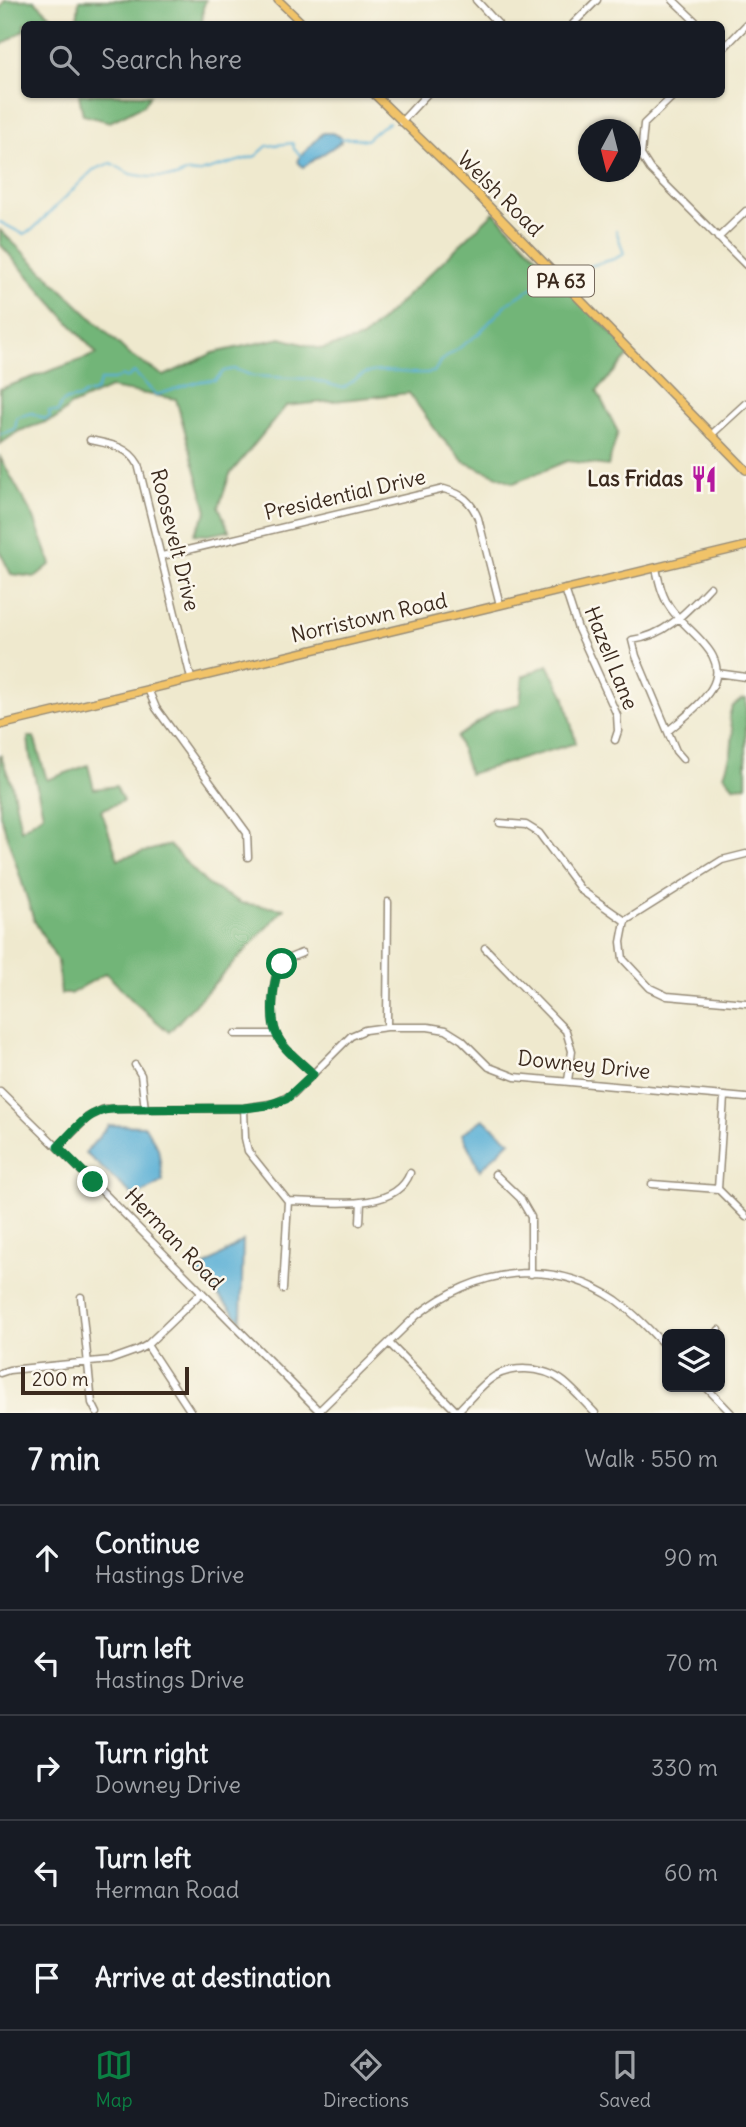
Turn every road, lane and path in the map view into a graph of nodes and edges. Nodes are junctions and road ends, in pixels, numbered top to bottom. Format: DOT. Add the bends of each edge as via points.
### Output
graph roads {
  1 [pos="278,0"];
  2 [pos="476,0"];
  3 [pos="597,0"];
  4 [pos="673,0"];
  5 [pos="300,21"];
  6 [pos="495,21"];
  7 [pos="576,21"];
  8 [pos="695,21"];
  9 [pos="746,25"];
  10 [pos="725,45"];
  11 [pos="378,98"];
  12 [pos="423,98"];
  13 [pos="671,98"];
  14 [pos="401,122"];
  15 [pos="746,211"];
  16 [pos="718,237"];
  17 [pos="746,265"];
  18 [pos="746,402"];
  19 [pos="711,435"];
  20 [pos="90,440"];
  21 [pos="746,470"];
  22 [pos="746,546"];
  23 [pos="162,556"];
  24 [pos="656,568"];
  25 [pos="710,587"];
  26 [pos="565,589"];
  27 [pos="500,605"];
  28 [pos="680,619"];
  29 [pos="717,673"];
  30 [pos="746,677"];
  31 [pos="191,678"];
  32 [pos="148,689"];
  33 [pos="0,725"];
  34 [pos="668,731"];
  35 [pos="615,740"];
  36 [pos="683,759"];
  37 [pos="500,823"];
  38 [pos="746,854"];
  39 [pos="248,857"];
  40 [pos="388,902"];
  41 [pos="625,921"];
  42 [pos="485,948"];
  43 [pos="302,953"];
  44 [pos="746,1003"];
  45 [pos="387,1027"];
  46 [pos="235,1034"];
  47 [pos="276,1034"];
  48 [pos="135,1065"];
  49 [pos="313,1074"];
  50 [pos="568,1081"];
  51 [pos="0,1091"];
  52 [pos="724,1097"];
  53 [pos="746,1098"];
  54 [pos="244,1108"];
  55 [pos="145,1109"];
  56 [pos="58,1147"];
  57 [pos="411,1173"];
  58 [pos="495,1174"];
  59 [pos="652,1184"];
  60 [pos="718,1189"];
  61 [pos="288,1201"];
  62 [pos="361,1202"];
  63 [pos="746,1217"];
  64 [pos="360,1222"];
  65 [pos="531,1273"];
  66 [pos="283,1289"];
  67 [pos="201,1293"];
  68 [pos="81,1297"];
  69 [pos="389,1343"];
  70 [pos="662,1343"];
  71 [pos="147,1345"];
  72 [pos="88,1363"];
  73 [pos="0,1373"];
  74 [pos="711,1392"];
  75 [pos="191,1412"];
  76 [pos="320,1412"];
  77 [pos="458,1412"];
  78 [pos="97,1413"];
  79 [pos="594,1413"];
  80 [pos="732,1413"];
  1 -- 5 [label="main road"];
  2 -- 6 [label="street"];
  3 -- 7 [label="street"];
  4 -- 8 [label="street"];
  9 -- 10 [label="street"];
  11 -- 14 [label="main road, Welsh Road / PA 63"];
  12 -- 14 [label="street"];
  13 -- 16 [label="street" via="644,124 641,155"];
  14 -- 19 [label="main road, Welsh Road / PA 63"];
  15 -- 16 [label="street"];
  16 -- 17 [label="street"];
  18 -- 19 [label="street"];
  19 -- 21 [label="main road, Welsh Road / PA 63"];
  20 -- 23 [label="street, Roosevelt Drive" via="122,448 135,457"];
  22 -- 24 [label="main road, Norristown Road"];
  23 -- 27 [label="street, Presidential Drive" via="444,489 473,506"];
  23 -- 31 [label="street, Roosevelt Drive"];
  24 -- 26 [label="main road, Norristown Road"];
  24 -- 28 [label="street" via="664,599"];
  25 -- 28 [label="street"];
  26 -- 27 [label="main road, Norristown Road"];
  26 -- 35 [label="street, Hazell Lane" via="617,715"];
  27 -- 31 [label="main road, Norristown Road"];
  28 -- 29 [label="street" via="713,655"];
  28 -- 34 [label="street" via="632,640"];
  29 -- 30 [label="street"];
  29 -- 34 [label="street" via="709,692"];
  31 -- 32 [label="main road, Norristown Road"];
  32 -- 33 [label="main road, Norristown Road"];
  32 -- 39 [label="street" via="156,708 247,833"];
  34 -- 36 [label="street"];
  37 -- 41 [label="street" via="526,825 539,833 581,890"];
  38 -- 41 [label="street" via="722,860"];
  40 -- 45 [label="street"];
  41 -- 44 [label="street" via="623,959 650,988 667,996"];
  42 -- 50 [label="street" via="566,1031 572,1051"];
  43 -- 47 [label="street" via="286,960 276,973"];
  45 -- 49 [label="street, Downey Drive" via="351,1036"];
  45 -- 50 [label="street, Downey Drive" via="446,1030 497,1072"];
  46 -- 47 [label="street"];
  47 -- 49 [label="street"];
  48 -- 55 [label="street"];
  49 -- 54 [label="street, Downey Drive" via="286,1099"];
  50 -- 52 [label="street, Downey Drive"];
  51 -- 56 [label="street, Herman Road"];
  52 -- 53 [label="street, Downey Drive"];
  52 -- 60 [label="street"];
  54 -- 55 [label="street, Downey Drive"];
  54 -- 61 [label="street" via="248,1151"];
  55 -- 56 [label="street, Downey Drive" via="96,1112"];
  56 -- 67 [label="street, Herman Road"];
  57 -- 62 [label="street" via="393,1194"];
  58 -- 65 [label="street" via="520,1198 531,1217"];
  59 -- 60 [label="street"];
  60 -- 63 [label="street"];
  61 -- 62 [label="street"];
  61 -- 66 [label="street"];
  62 -- 64 [label="street"];
  65 -- 69 [label="street" via="495,1276 450,1292"];
  65 -- 70 [label="street" via="567,1278 600,1291"];
  67 -- 71 [label="street"];
  67 -- 76 [label="street, Herman Road"];
  68 -- 72 [label="street"];
  69 -- 76 [label="street"];
  69 -- 77 [label="street"];
  71 -- 72 [label="street" via="110,1360"];
  71 -- 75 [label="street"];
  72 -- 73 [label="street"];
  72 -- 78 [label="street"];
  74 -- 80 [label="street"];
  77 -- 79 [label="street" via="489,1380 528,1369 560,1379"];
}
